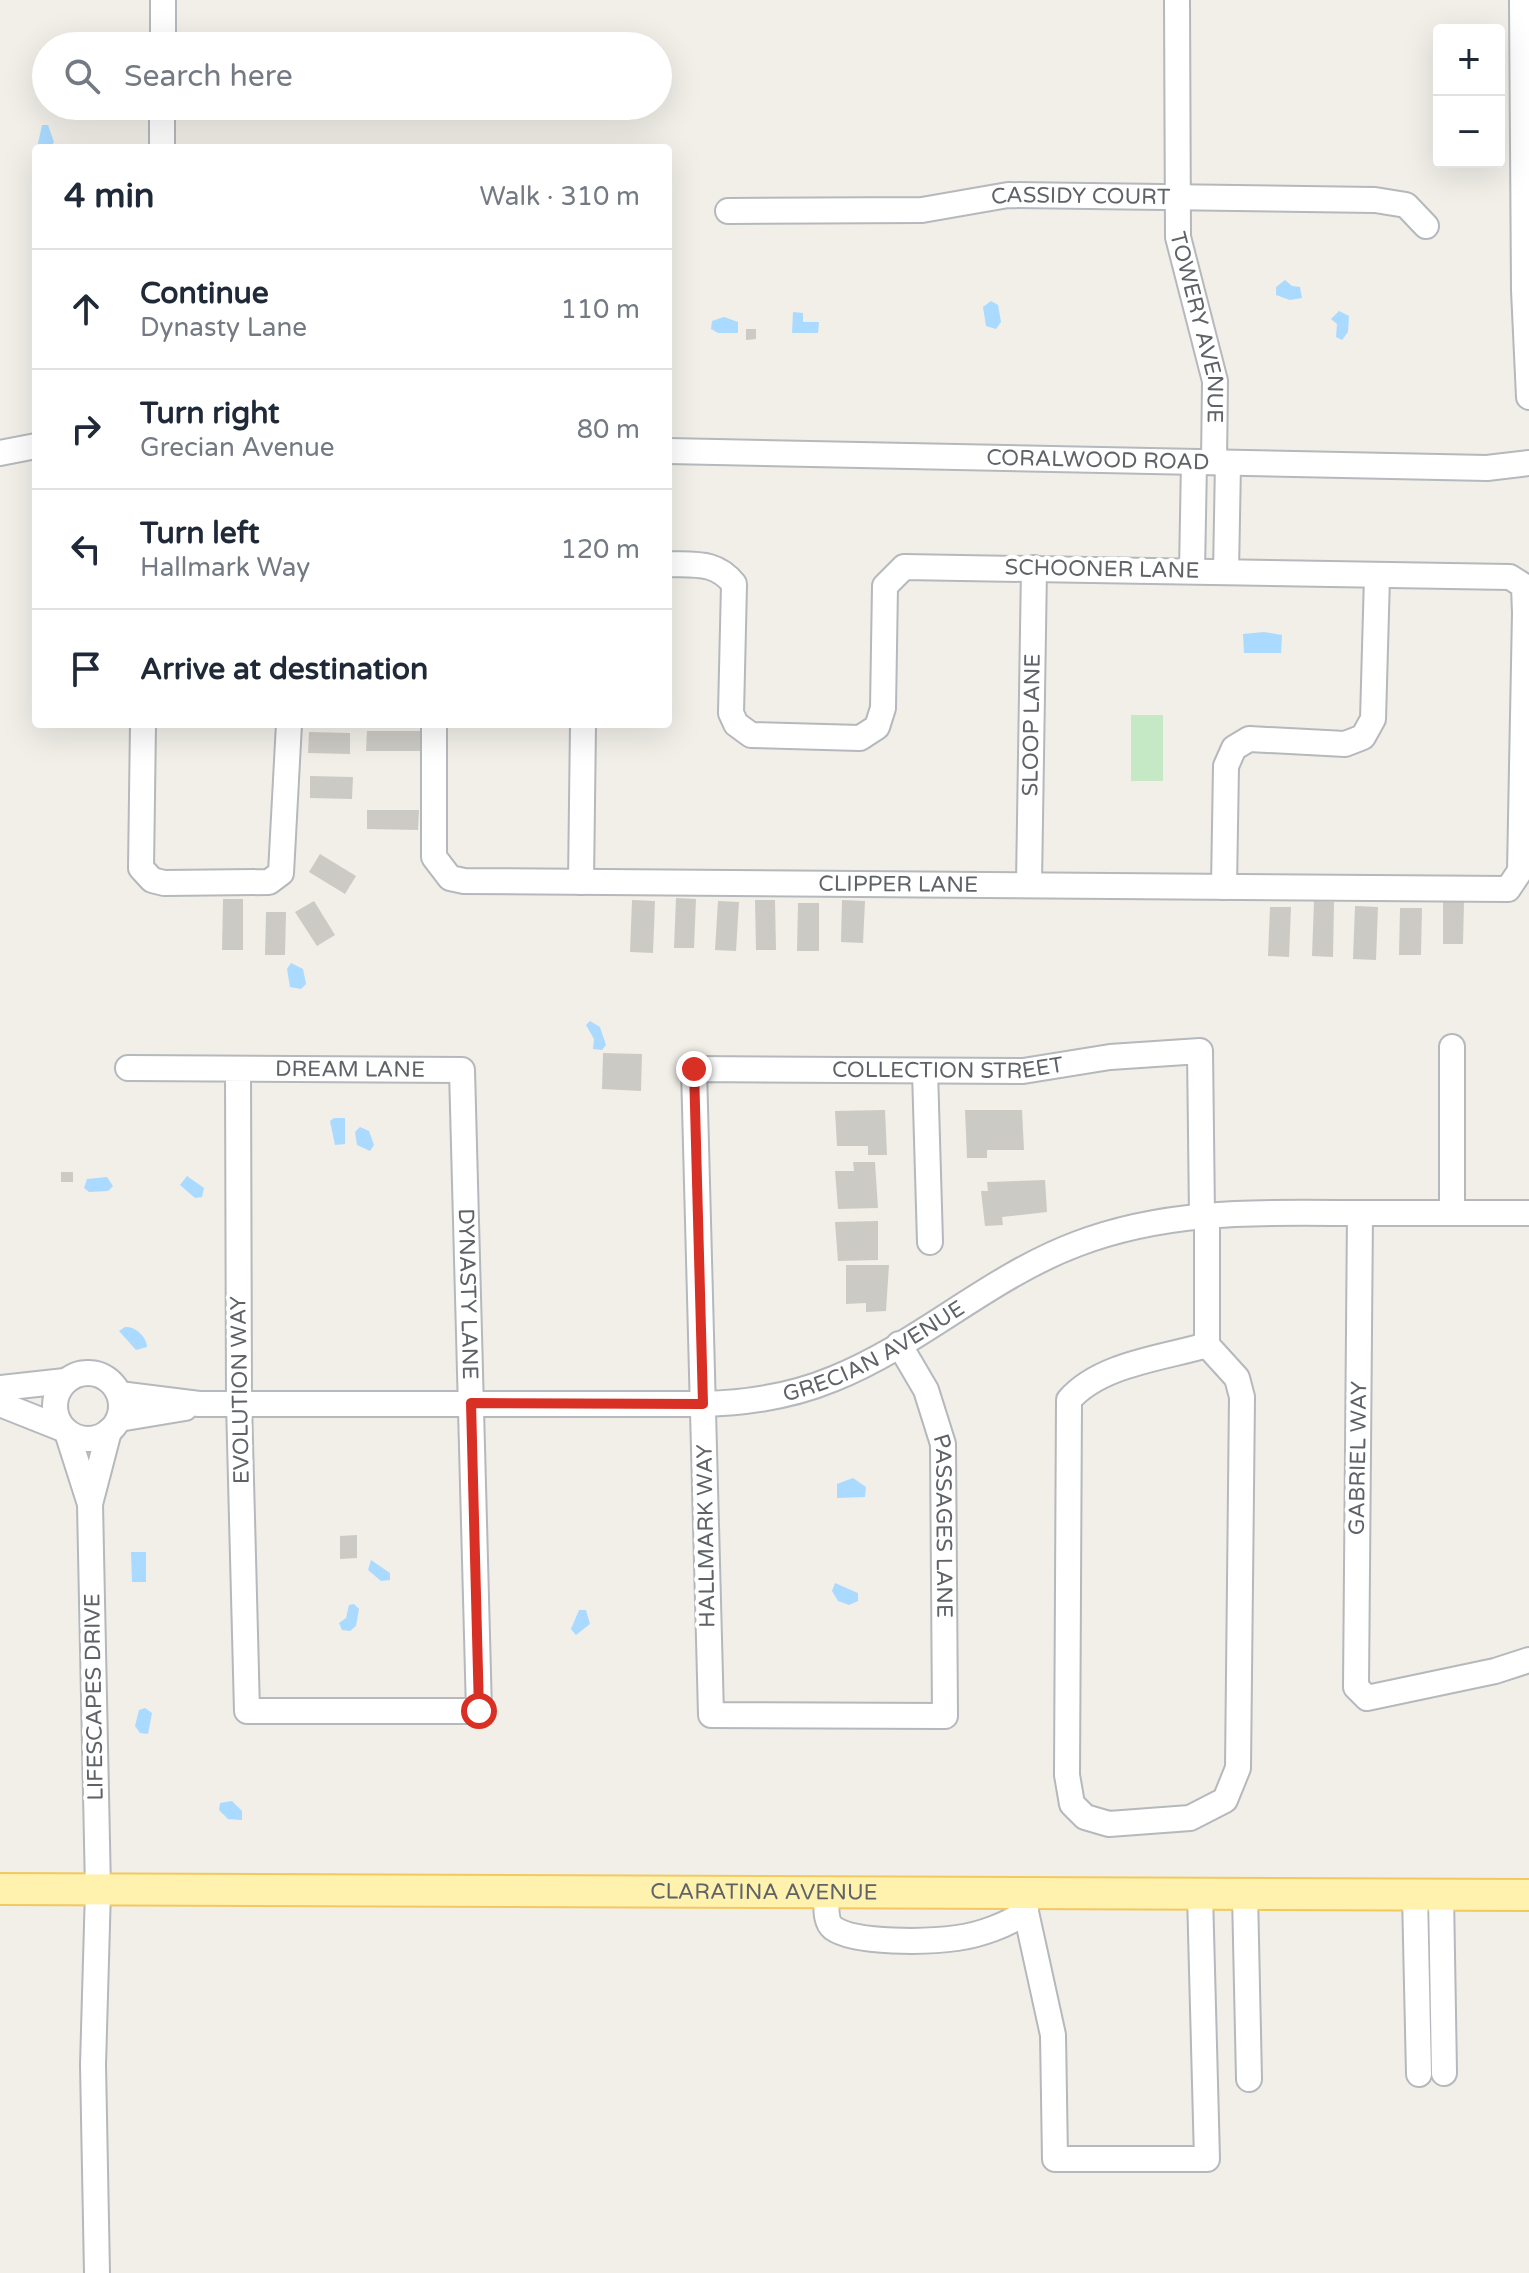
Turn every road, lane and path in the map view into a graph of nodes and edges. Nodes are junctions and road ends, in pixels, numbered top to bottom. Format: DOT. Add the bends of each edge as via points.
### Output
graph roads {
  1 [pos="163,0"];
  2 [pos="1177,0"];
  3 [pos="1522,0"];
  4 [pos="163,32"];
  5 [pos="162,120"];
  6 [pos="162,144"];
  7 [pos="1177,195"];
  8 [pos="728,211"];
  9 [pos="1426,226"];
  10 [pos="1529,397"];
  11 [pos="32,447"];
  12 [pos="672,451"];
  13 [pos="0,453"];
  14 [pos="1212,462"];
  15 [pos="1529,463"];
  16 [pos="672,564"];
  17 [pos="1034,568"];
  18 [pos="1192,571"];
  19 [pos="1226,572"];
  20 [pos="1377,577"];
  21 [pos="143,728"];
  22 [pos="289,728"];
  23 [pos="434,728"];
  24 [pos="583,728"];
  25 [pos="581,882"];
  26 [pos="1029,883"];
  27 [pos="1224,887"];
  28 [pos="1508,889"];
  29 [pos="1452,1047"];
  30 [pos="128,1068"];
  31 [pos="238,1069"];
  32 [pos="694,1069"];
  33 [pos="462,1070"];
  34 [pos="925,1071"];
  35 [pos="1360,1213"];
  36 [pos="1452,1213"];
  37 [pos="1529,1213"];
  38 [pos="1205,1215"];
  39 [pos="930,1242"];
  40 [pos="899,1344"];
  41 [pos="1207,1345"];
  42 [pos="65,1381"];
  43 [pos="0,1388"];
  44 [pos="119,1394"];
  45 [pos="239,1403"];
  46 [pos="471,1403"];
  47 [pos="0,1404"];
  48 [pos="199,1404"];
  49 [pos="703,1404"];
  50 [pos="114,1425"];
  51 [pos="65,1430"];
  52 [pos="90,1504"];
  53 [pos="1529,1660"];
  54 [pos="479,1711"];
  55 [pos="711,1715"];
  56 [pos="0,1889"];
  57 [pos="98,1890"];
  58 [pos="826,1892"];
  59 [pos="1200,1894"];
  60 [pos="1245,1894"];
  61 [pos="1428,1895"];
  62 [pos="1529,1895"];
  63 [pos="1026,1903"];
  64 [pos="1444,2073"];
  65 [pos="1419,2074"];
  66 [pos="1249,2079"];
  67 [pos="97,2273"];
  1 -- 4 [label="street"];
  2 -- 7 [label="street, TOWERY AVENUE"];
  3 -- 10 [label="street"];
  5 -- 6 [label="street"];
  7 -- 8 [label="street, CASSIDY COURT" via="1008,195 922,210"];
  7 -- 9 [label="street, CASSIDY COURT" via="1375,200 1406,205"];
  7 -- 14 [label="street, TOWERY AVENUE" via="1183,261 1215,381"];
  11 -- 13 [label="street"];
  12 -- 14 [label="street, CORALWOOD ROAD"];
  14 -- 15 [label="street, CORALWOOD ROAD" via="1487,468"];
  14 -- 18 [label="street, TOWERY AVENUE"];
  14 -- 19 [label="street, TOWERY AVENUE"];
  16 -- 17 [label="street, SCHOONER LANE" via="712,565 734,584 731,713 736,724 751,735 860,738 877,727 883,708 885,586 894,574 904,567"];
  17 -- 18 [label="street, SCHOONER LANE"];
  17 -- 26 [label="street, SLOOP LANE"];
  18 -- 19 [label="street, SCHOONER LANE"];
  19 -- 20 [label="street, SCHOONER LANE"];
  20 -- 27 [label="street" via="1373,719 1363,737 1345,744 1249,739 1234,748 1226,766"];
  20 -- 28 [label="street, SCHOONER LANE" via="1510,577 1524,586 1520,871"];
  21 -- 22 [label="street" via="141,868 152,880 164,883 269,882 281,873"];
  23 -- 25 [label="street, CLIPPER LANE" via="434,857 439,868 464,881"];
  24 -- 25 [label="street"];
  25 -- 26 [label="street, CLIPPER LANE"];
  26 -- 27 [label="street, CLIPPER LANE"];
  27 -- 28 [label="street, CLIPPER LANE"];
  29 -- 36 [label="street"];
  30 -- 31 [label="street, DREAM LANE"];
  31 -- 33 [label="street, DREAM LANE"];
  31 -- 45 [label="street, EVOLUTION WAY"];
  32 -- 34 [label="street, COLLECTION STREET"];
  32 -- 49 [label="street, HALLMARK WAY"];
  33 -- 46 [label="street, DYNASTY LANE"];
  34 -- 38 [label="street, COLLECTION STREET" via="1023,1071 1110,1057 1200,1051"];
  34 -- 39 [label="street"];
  35 -- 36 [label="street, GRECIAN AVENUE"];
  35 -- 38 [label="street, GRECIAN AVENUE"];
  35 -- 53 [label="street, GABRIEL WAY" via="1356,1687 1367,1698"];
  36 -- 37 [label="street, GRECIAN AVENUE"];
  38 -- 40 [label="street, GRECIAN AVENUE" via="1119,1230 1052,1254"];
  38 -- 41 [label="street"];
  40 -- 49 [label="street, GRECIAN AVENUE" via="799,1391"];
  40 -- 55 [label="street, PASSAGES LANE" via="926,1390 944,1453 945,1716"];
  41 -- 41 [label="street" via="1237,1378 1242,1397 1238,1768 1225,1800 1190,1818 1109,1824 1085,1817 1072,1804 1067,1775 1069,1400 1109,1372"];
  42 -- 43 [label="street"];
  42 -- 44 [label="street" via="76,1374 102,1375"];
  42 -- 51 [label="street" via="55,1405"];
  44 -- 48 [label="street, GRECIAN AVENUE"];
  44 -- 50 [label="street"];
  45 -- 46 [label="street, GRECIAN AVENUE"];
  45 -- 48 [label="street, GRECIAN AVENUE"];
  45 -- 54 [label="street, EVOLUTION WAY" via="247,1711"];
  46 -- 49 [label="street, GRECIAN AVENUE"];
  46 -- 54 [label="street, DYNASTY LANE"];
  47 -- 51 [label="street"];
  48 -- 50 [label="street, GRECIAN AVENUE"];
  49 -- 55 [label="street, HALLMARK WAY"];
  50 -- 51 [label="street" via="87,1439"];
  50 -- 52 [label="street, LIFESCAPES DRIVE"];
  51 -- 52 [label="street, LIFESCAPES DRIVE"];
  52 -- 57 [label="street, LIFESCAPES DRIVE"];
  56 -- 57 [label="main road, CLARATINA AVENUE"];
  57 -- 58 [label="main road, CLARATINA AVENUE"];
  57 -- 67 [label="street, LIFESCAPES DRIVE" via="93,2065"];
  58 -- 63 [label="main road, CLARATINA AVENUE"];
  58 -- 63 [label="street" via="828,1921 858,1939 957,1938 1011,1922"];
  59 -- 60 [label="main road, CLARATINA AVENUE"];
  59 -- 63 [label="main road, CLARATINA AVENUE"];
  59 -- 63 [label="street" via="1207,2159 1055,2159 1053,2035"];
  60 -- 61 [label="main road, CLARATINA AVENUE"];
  60 -- 66 [label="street"];
  61 -- 62 [label="main road, CLARATINA AVENUE"];
  61 -- 64 [label="street"];
  61 -- 65 [label="street"];
}
